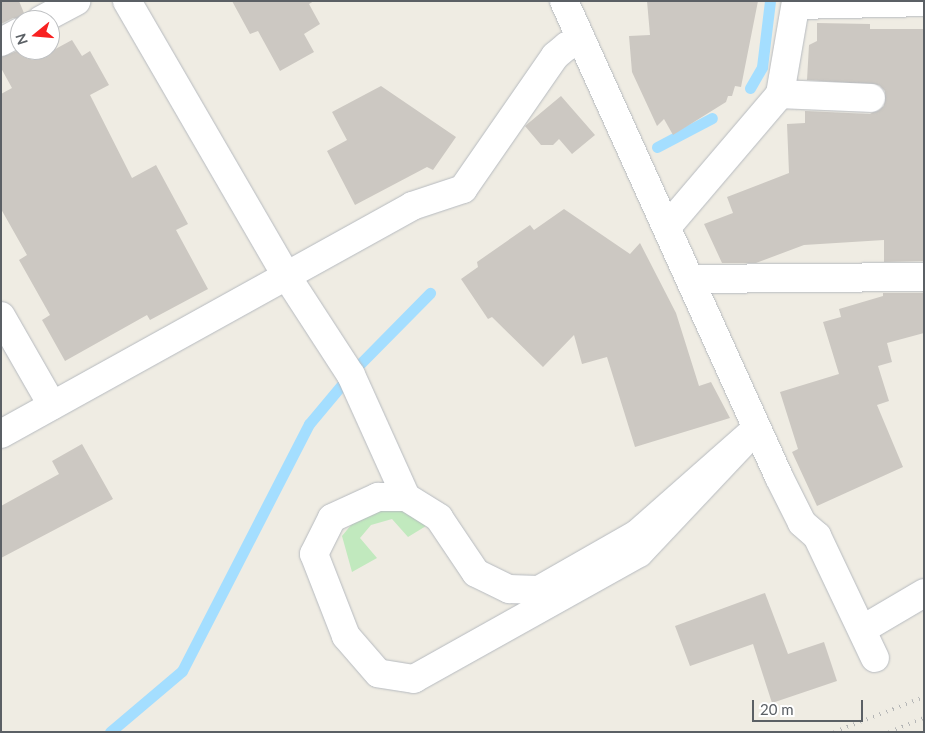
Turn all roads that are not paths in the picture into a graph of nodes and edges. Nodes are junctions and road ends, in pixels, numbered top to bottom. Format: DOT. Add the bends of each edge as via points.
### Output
graph roads {
  1 [pos="76,1"];
  2 [pos="127,1"];
  3 [pos="564,1"];
  4 [pos="924,2"];
  5 [pos="796,3"];
  6 [pos="59,10"];
  7 [pos="583,42"];
  8 [pos="780,94"];
  9 [pos="871,98"];
  10 [pos="667,227"];
  11 [pos="286,275"];
  12 [pos="924,277"];
  13 [pos="691,279"];
  14 [pos="1,316"];
  15 [pos="52,405"];
  16 [pos="756,429"];
  17 [pos="1,434"];
  18 [pos="406,497"];
  19 [pos="924,593"];
  20 [pos="863,629"];
  21 [pos="875,658"];
  1 -- 6 [label="street"];
  2 -- 11 [label="street"];
  3 -- 7 [label="street"];
  4 -- 5 [label="street"];
  5 -- 8 [label="street"];
  7 -- 10 [label="street"];
  7 -- 11 [label="street" via="567,46 555,56 463,189 412,206"];
  8 -- 9 [label="street"];
  8 -- 10 [label="street"];
  10 -- 13 [label="street"];
  11 -- 15 [label="street"];
  11 -- 18 [label="street" via="351,376"];
  12 -- 13 [label="street"];
  13 -- 16 [label="street"];
  14 -- 15 [label="street"];
  15 -- 17 [label="street"];
  16 -- 18 [label="street" via="637,534 539,590 509,589 476,573 439,518"];
  16 -- 18 [label="street" via="639,553 414,679 378,673 346,636 314,554 332,518 378,497"];
  16 -- 20 [label="street" via="802,523 817,536"];
  19 -- 20 [label="street"];
  20 -- 21 [label="street"];
}
